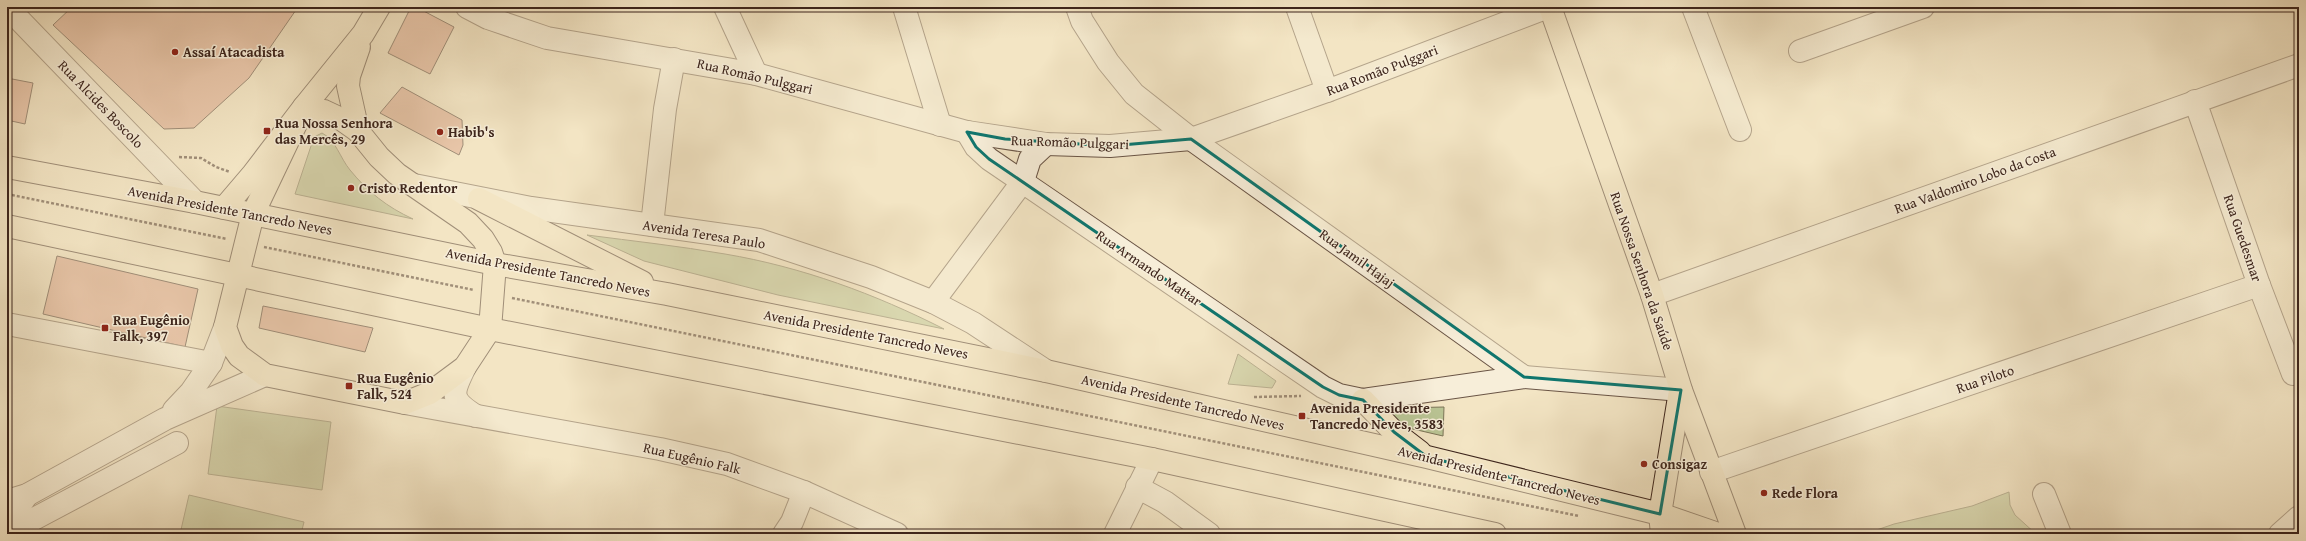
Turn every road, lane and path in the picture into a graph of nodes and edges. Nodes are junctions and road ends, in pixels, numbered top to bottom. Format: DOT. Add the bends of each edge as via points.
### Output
graph roads {
  1 [pos="7,7"];
  2 [pos="379,7"];
  3 [pos="467,7"];
  4 [pos="725,7"];
  5 [pos="904,7"];
  6 [pos="1077,7"];
  7 [pos="1297,7"];
  8 [pos="1549,7"];
  9 [pos="1693,7"];
  10 [pos="1923,7"];
  11 [pos="363,34"];
  12 [pos="1800,51"];
  13 [pos="674,59"];
  14 [pos="2299,65"];
  15 [pos="756,74"];
  16 [pos="1327,91"];
  17 [pos="2196,101"];
  18 [pos="304,107"];
  19 [pos="940,125"];
  20 [pos="1740,130"];
  21 [pos="358,131"];
  22 [pos="967,132"];
  23 [pos="1191,139"];
  24 [pos="1046,144"];
  25 [pos="154,158"];
  26 [pos="7,167"];
  27 [pos="249,179"];
  28 [pos="1023,181"];
  29 [pos="414,185"];
  30 [pos="7,194"];
  31 [pos="479,199"];
  32 [pos="195,202"];
  33 [pos="224,208"];
  34 [pos="253,214"];
  35 [pos="652,225"];
  36 [pos="7,226"];
  37 [pos="246,243"];
  38 [pos="495,264"];
  39 [pos="237,274"];
  40 [pos="2259,285"];
  41 [pos="493,294"];
  42 [pos="667,294"];
  43 [pos="1652,295"];
  44 [pos="933,302"];
  45 [pos="7,324"];
  46 [pos="225,327"];
  47 [pos="490,330"];
  48 [pos="212,363"];
  49 [pos="465,367"];
  50 [pos="1046,371"];
  51 [pos="2293,374"];
  52 [pos="265,375"];
  53 [pos="1524,378"];
  54 [pos="1681,390"];
  55 [pos="1364,400"];
  56 [pos="405,403"];
  57 [pos="477,417"];
  58 [pos="165,419"];
  59 [pos="177,443"];
  60 [pos="1428,457"];
  61 [pos="1152,459"];
  62 [pos="1711,472"];
  63 [pos="1137,487"];
  64 [pos="804,492"];
  65 [pos="2044,494"];
  66 [pos="17,498"];
  67 [pos="1580,516"];
  68 [pos="2299,517"];
  69 [pos="7,524"];
  70 [pos="1661,524"];
  71 [pos="21,534"];
  72 [pos="784,534"];
  73 [pos="897,534"];
  74 [pos="1115,534"];
  75 [pos="1208,534"];
  76 [pos="1494,534"];
  77 [pos="1718,534"];
  78 [pos="1735,534"];
  79 [pos="2060,534"];
  80 [pos="2280,534"];
  1 -- 25 [label="street, Rua Alcides Boscolo"];
  2 -- 11 [label="main road"];
  3 -- 13 [label="street, Rua Romão Pulggari" via="488,18 547,38"];
  4 -- 15 [label="street"];
  5 -- 19 [label="street"];
  6 -- 23 [label="street, Rua Jamil Hajaj" via="1082,21 1108,62 1134,94"];
  7 -- 16 [label="street"];
  8 -- 16 [label="street, Rua Romão Pulggari"];
  8 -- 43 [label="main road, Rua Nossa Senhora da Saúde"];
  9 -- 20 [label="street"];
  10 -- 12 [label="street"];
  11 -- 18 [label="main road"];
  11 -- 21 [label="main road, Avenida Teresa Paulo" via="349,76 349,97"];
  13 -- 15 [label="street, Rua Romão Pulggari"];
  13 -- 35 [label="street" via="665,109"];
  14 -- 17 [label="street, Rua Valdomiro Lobo da Costa"];
  15 -- 19 [label="street, Rua Romão Pulggari"];
  16 -- 23 [label="street, Rua Romão Pulggari"];
  17 -- 40 [label="street, Rua Guedesmar"];
  17 -- 43 [label="street, Rua Valdomiro Lobo da Costa"];
  18 -- 21 [label="main road, Avenida Teresa Paulo" via="324,111"];
  18 -- 27 [label="main road"];
  18 -- 34 [label="main road"];
  19 -- 22 [label="street, Rua Romão Pulggari"];
  21 -- 29 [label="main road, Avenida Teresa Paulo" via="379,157 397,174"];
  22 -- 24 [label="street, Rua Romão Pulggari"];
  22 -- 28 [label="street, Rua Armando Mattar" via="976,147 989,159"];
  23 -- 24 [label="street, Rua Romão Pulggari" via="1110,146"];
  23 -- 53 [label="street, Rua Jamil Hajaj"];
  24 -- 28 [label="street" via="1030,159"];
  25 -- 27 [label="path" via="202,158 216,167"];
  25 -- 32 [label="street, Rua Alcides Boscolo"];
  26 -- 32 [label="main road, Avenida Presidente Tancredo Neves"];
  27 -- 33 [label="main road"];
  28 -- 44 [label="street"];
  28 -- 55 [label="street, Rua Armando Mattar" via="1323,387 1339,395"];
  29 -- 31 [label="street, Avenida Teresa Paulo"];
  29 -- 38 [label="main road" via="468,223 483,239"];
  30 -- 37 [label="path"];
  31 -- 35 [label="street, Avenida Teresa Paulo"];
  31 -- 42 [label="main road"];
  32 -- 33 [label="main road, Avenida Presidente Tancredo Neves"];
  33 -- 34 [label="main road, Avenida Presidente Tancredo Neves"];
  34 -- 37 [label="main road"];
  34 -- 38 [label="main road, Avenida Presidente Tancredo Neves"];
  35 -- 44 [label="street, Avenida Teresa Paulo" via="759,240 871,277"];
  36 -- 39 [label="main road"];
  37 -- 39 [label="main road"];
  37 -- 41 [label="path"];
  38 -- 41 [label="main road"];
  38 -- 42 [label="main road, Avenida Presidente Tancredo Neves"];
  39 -- 46 [label="main road"];
  39 -- 47 [label="main road"];
  40 -- 51 [label="street, Rua Guedesmar"];
  40 -- 62 [label="street, Rua Piloto"];
  41 -- 47 [label="main road"];
  41 -- 67 [label="path"];
  42 -- 50 [label="main road, Avenida Presidente Tancredo Neves"];
  43 -- 54 [label="main road, Rua Nossa Senhora da Saúde"];
  44 -- 50 [label="street, Avenida Teresa Paulo" via="973,322"];
  45 -- 48 [label="street"];
  46 -- 48 [label="street"];
  46 -- 52 [label="main road, Rua Eugênio Falk" via="239,356"];
  47 -- 49 [label="main road"];
  47 -- 61 [label="main road"];
  48 -- 58 [label="street" via="191,392"];
  49 -- 56 [label="main road" via="435,390"];
  49 -- 57 [label="street, Rua Eugênio Falk" via="455,387 455,396 461,407"];
  50 -- 60 [label="main road, Avenida Presidente Tancredo Neves"];
  52 -- 56 [label="main road, Rua Eugênio Falk"];
  52 -- 58 [label="street"];
  53 -- 54 [label="street, Rua Armando Mattar"];
  53 -- 55 [label="street, Rua Armando Mattar"];
  54 -- 62 [label="main road, Rua Nossa Senhora da Saúde"];
  54 -- 70 [label="main road"];
  55 -- 60 [label="main road" via="1394,432"];
  56 -- 57 [label="street, Rua Eugênio Falk"];
  57 -- 64 [label="street, Rua Eugênio Falk" via="698,457"];
  58 -- 66 [label="street"];
  59 -- 71 [label="street" via="32,520"];
  60 -- 70 [label="main road, Avenida Presidente Tancredo Neves"];
  61 -- 63 [label="street"];
  61 -- 76 [label="main road"];
  62 -- 78 [label="main road, Rua Nossa Senhora da Saúde"];
  63 -- 74 [label="street"];
  63 -- 75 [label="street" via="1165,502"];
  64 -- 72 [label="street" via="792,522"];
  64 -- 73 [label="street, Rua Eugênio Falk"];
  65 -- 79 [label="street"];
  66 -- 69 [label="street"];
  68 -- 80 [label="street"];
  70 -- 77 [label="main road, Avenida Presidente Tancredo Neves"];
}
